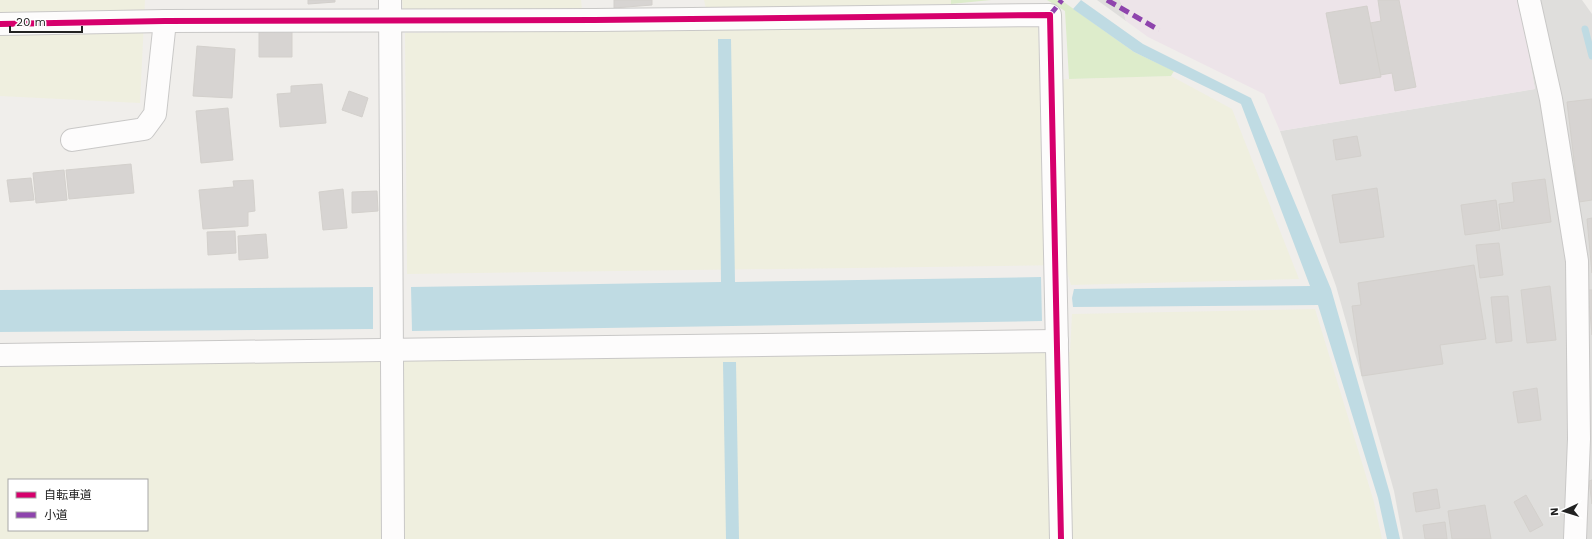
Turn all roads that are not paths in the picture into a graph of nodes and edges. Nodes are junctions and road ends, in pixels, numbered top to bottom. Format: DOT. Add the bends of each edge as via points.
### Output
graph roads {
  1 [pos="1529,0"];
  2 [pos="391,10"];
  3 [pos="165,21"];
  4 [pos="0,24"];
  5 [pos="72,140"];
  6 [pos="1057,341"];
  7 [pos="392,350"];
  8 [pos="0,355"];
  9 [pos="393,539"];
  10 [pos="1061,539"];
  11 [pos="1575,539"];
  1 -- 11 [label="street" via="1551,99 1577,261 1579,439"];
  2 -- 3 [label="street"];
  2 -- 6 [label="street" via="594,20 1050,15"];
  2 -- 7 [label="street"];
  3 -- 4 [label="street"];
  3 -- 5 [label="street" via="155,114 144,129"];
  6 -- 7 [label="street"];
  6 -- 10 [label="street"];
  7 -- 8 [label="street"];
  7 -- 9 [label="street"];
}
